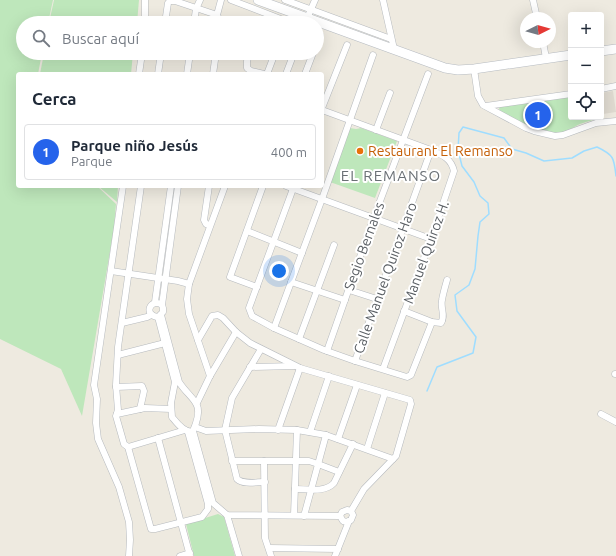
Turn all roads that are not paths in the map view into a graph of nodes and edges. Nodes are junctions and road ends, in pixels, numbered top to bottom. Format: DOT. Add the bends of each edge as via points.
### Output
graph roads {
  1 [pos="142,0"];
  2 [pos="145,0"];
  3 [pos="200,0"];
  4 [pos="221,0"];
  5 [pos="230,0"];
  6 [pos="258,0"];
  7 [pos="285,0"];
  8 [pos="315,0"];
  9 [pos="383,0"];
  10 [pos="533,0"];
  11 [pos="196,9"];
  12 [pos="311,9"];
  13 [pos="536,12"];
  14 [pos="145,14"];
  15 [pos="217,15"];
  16 [pos="166,16"];
  17 [pos="195,16"];
  18 [pos="272,16"];
  19 [pos="294,16"];
  20 [pos="306,16"];
  21 [pos="324,27"];
  22 [pos="391,39"];
  23 [pos="347,45"];
  24 [pos="544,48"];
  25 [pos="394,49"];
  26 [pos="616,49"];
  27 [pos="604,51"];
  28 [pos="373,55"];
  29 [pos="568,55"];
  30 [pos="546,58"];
  31 [pos="141,60"];
  32 [pos="160,60"];
  33 [pos="189,60"];
  34 [pos="215,60"];
  35 [pos="247,60"];
  36 [pos="272,60"];
  37 [pos="291,60"];
  38 [pos="310,60"];
  39 [pos="474,69"];
  40 [pos="139,72"];
  41 [pos="158,72"];
  42 [pos="187,72"];
  43 [pos="213,72"];
  44 [pos="255,72"];
  45 [pos="268,72"];
  46 [pos="287,72"];
  47 [pos="306,72"];
  48 [pos="428,74"];
  49 [pos="616,86"];
  50 [pos="604,88"];
  51 [pos="390,93"];
  52 [pos="568,94"];
  53 [pos="324,104"];
  54 [pos="486,106"];
  55 [pos="324,110"];
  56 [pos="350,120"];
  57 [pos="616,121"];
  58 [pos="376,130"];
  59 [pos="403,140"];
  60 [pos="431,150"];
  61 [pos="123,188"];
  62 [pos="141,188"];
  63 [pos="171,188"];
  64 [pos="178,188"];
  65 [pos="209,188"];
  66 [pos="224,188"];
  67 [pos="263,188"];
  68 [pos="291,188"];
  69 [pos="294,188"];
  70 [pos="322,199"];
  71 [pos="374,217"];
  72 [pos="210,224"];
  73 [pos="402,228"];
  74 [pos="247,231"];
  75 [pos="431,239"];
  76 [pos="273,242"];
  77 [pos="334,245"];
  78 [pos="302,253"];
  79 [pos="111,271"];
  80 [pos="129,274"];
  81 [pos="158,278"];
  82 [pos="165,279"];
  83 [pos="447,280"];
  84 [pos="291,282"];
  85 [pos="189,284"];
  86 [pos="257,287"];
  87 [pos="349,290"];
  88 [pos="317,291"];
  89 [pos="377,299"];
  90 [pos="344,300"];
  91 [pos="155,302"];
  92 [pos="162,305"];
  93 [pos="404,311"];
  94 [pos="150,314"];
  95 [pos="159,316"];
  96 [pos="432,322"];
  97 [pos="122,323"];
  98 [pos="274,328"];
  99 [pos="236,332"];
  100 [pos="299,339"];
  101 [pos="198,340"];
  102 [pos="165,343"];
  103 [pos="261,349"];
  104 [pos="327,351"];
  105 [pos="118,355"];
  106 [pos="355,361"];
  107 [pos="250,367"];
  108 [pos="298,367"];
  109 [pos="383,369"];
  110 [pos="210,376"];
  111 [pos="329,376"];
  112 [pos="357,385"];
  113 [pos="116,387"];
  114 [pos="385,393"];
  115 [pos="197,403"];
  116 [pos="171,408"];
  117 [pos="140,409"];
  118 [pos="117,414"];
  119 [pos="601,414"];
  120 [pos="616,422"];
  121 [pos="190,430"];
  122 [pos="225,430"];
  123 [pos="278,430"];
  124 [pos="297,430"];
  125 [pos="310,432"];
  126 [pos="326,435"];
  127 [pos="158,438"];
  128 [pos="338,439"];
  129 [pos="353,444"];
  130 [pos="128,447"];
  131 [pos="367,449"];
  132 [pos="393,459"];
  133 [pos="232,461"];
  134 [pos="264,461"];
  135 [pos="296,461"];
  136 [pos="318,464"];
  137 [pos="339,472"];
  138 [pos="265,482"];
  139 [pos="295,489"];
  140 [pos="311,489"];
  141 [pos="351,511"];
  142 [pos="266,514"];
  143 [pos="228,515"];
  144 [pos="294,515"];
  145 [pos="304,516"];
  146 [pos="340,516"];
  147 [pos="349,521"];
  148 [pos="181,522"];
  149 [pos="269,548"];
  150 [pos="299,548"];
  151 [pos="338,549"];
  152 [pos="190,555"];
  153 [pos="129,556"];
  154 [pos="180,556"];
  155 [pos="239,556"];
  156 [pos="271,556"];
  157 [pos="297,556"];
  158 [pos="335,556"];
  1 -- 14 [label="street"];
  2 -- 14 [label="street"];
  3 -- 11 [label="street"];
  4 -- 15 [label="street"];
  5 -- 18 [label="street"];
  6 -- 19 [label="street"];
  7 -- 12 [label="street"];
  8 -- 12 [label="street"];
  9 -- 22 [label="street"];
  10 -- 13 [label="street"];
  11 -- 15 [label="street"];
  11 -- 16 [label="street" via="170,1"];
  11 -- 17 [label="street"];
  12 -- 20 [label="street"];
  12 -- 22 [label="street"];
  21 -- 25 [label="street"];
  22 -- 25 [label="street"];
  23 -- 53 [label="street"];
  24 -- 30 [label="street"];
  25 -- 39 [label="street" via="445,68"];
  26 -- 27 [label="street"];
  28 -- 56 [label="street"];
  29 -- 30 [label="street"];
  30 -- 39 [label="street"];
  31 -- 40 [label="street"];
  32 -- 41 [label="street"];
  33 -- 42 [label="street"];
  34 -- 43 [label="street"];
  35 -- 44 [label="street" via="247,68"];
  36 -- 45 [label="street"];
  37 -- 46 [label="street"];
  38 -- 47 [label="street"];
  39 -- 54 [label="street" via="478,96"];
  48 -- 59 [label="street, Segio Bernales"];
  49 -- 50 [label="street"];
  51 -- 58 [label="street"];
  52 -- 54 [label="street"];
  54 -- 57 [label="street" via="526,128 555,136 596,123"];
  55 -- 56 [label="street, Manuel Quiroz H."];
  56 -- 58 [label="street, Manuel Quiroz H."];
  56 -- 70 [label="street"];
  58 -- 59 [label="street, Manuel Quiroz H."];
  59 -- 60 [label="street, Manuel Quiroz H."];
  59 -- 71 [label="street, Segio Bernales"];
  60 -- 73 [label="street, Calle Manuel Quiroz Haro"];
  60 -- 75 [label="street, Manuel Quiroz H." via="446,157 454,170"];
  61 -- 79 [label="street"];
  62 -- 80 [label="street"];
  63 -- 81 [label="street"];
  64 -- 82 [label="street"];
  65 -- 72 [label="street" via="204,220 206,224"];
  66 -- 72 [label="street"];
  67 -- 74 [label="street"];
  68 -- 76 [label="street"];
  69 -- 70 [label="street"];
  70 -- 71 [label="street"];
  70 -- 78 [label="street"];
  71 -- 73 [label="street"];
  71 -- 87 [label="street, Segio Bernales"];
  72 -- 85 [label="street"];
  73 -- 75 [label="street"];
  73 -- 89 [label="street, Calle Manuel Quiroz Haro"];
  74 -- 76 [label="street"];
  74 -- 86 [label="street" via="230,277"];
  75 -- 93 [label="street, Manuel Quiroz H."];
  76 -- 78 [label="street"];
  76 -- 86 [label="street"];
  77 -- 88 [label="street"];
  78 -- 84 [label="street"];
  79 -- 80 [label="street"];
  79 -- 153 [label="street" via="94,385 98,399 96,424 98,439 119,487 130,522"];
  80 -- 81 [label="street"];
  80 -- 97 [label="street"];
  81 -- 82 [label="street"];
  81 -- 91 [label="street"];
  82 -- 85 [label="street"];
  82 -- 92 [label="street"];
  83 -- 96 [label="street" via="441,302 443,322"];
  84 -- 88 [label="street"];
  84 -- 98 [label="street"];
  85 -- 101 [label="street" via="187,302"];
  86 -- 98 [label="street" via="250,308 252,316"];
  87 -- 89 [label="street"];
  87 -- 90 [label="street, Segio Bernales"];
  88 -- 90 [label="street"];
  88 -- 100 [label="street"];
  89 -- 106 [label="street, Calle Manuel Quiroz Haro"];
  90 -- 104 [label="street, Segio Bernales"];
  91 -- 92 [label="street"];
  91 -- 94 [label="street" via="149,307"];
  92 -- 95 [label="street"];
  93 -- 96 [label="street"];
  93 -- 109 [label="street, Manuel Quiroz H."];
  94 -- 95 [label="street" via="154,317"];
  94 -- 97 [label="street"];
  95 -- 102 [label="street"];
  95 -- 115 [label="street" via="179,382"];
  96 -- 109 [label="street" via="411,375 407,377"];
  97 -- 105 [label="street"];
  98 -- 100 [label="street"];
  99 -- 101 [label="street" via="222,318 215,315"];
  99 -- 103 [label="street"];
  99 -- 110 [label="street"];
  100 -- 104 [label="street"];
  101 -- 110 [label="street"];
  102 -- 105 [label="street"];
  102 -- 116 [label="street" via="175,382"];
  103 -- 107 [label="street"];
  103 -- 108 [label="street"];
  104 -- 106 [label="street"];
  105 -- 113 [label="street"];
  106 -- 109 [label="street"];
  107 -- 108 [label="street"];
  107 -- 122 [label="street" via="232,398"];
  108 -- 111 [label="street"];
  108 -- 123 [label="street"];
  110 -- 115 [label="street"];
  111 -- 112 [label="street"];
  111 -- 125 [label="street"];
  112 -- 114 [label="street"];
  112 -- 128 [label="street"];
  113 -- 117 [label="street" via="142,386 144,391"];
  113 -- 118 [label="street"];
  114 -- 131 [label="street"];
  114 -- 132 [label="street" via="410,400 411,404 400,445"];
  115 -- 121 [label="street" via="198,411"];
  116 -- 117 [label="street"];
  116 -- 121 [label="street" via="172,417"];
  117 -- 118 [label="street"];
  118 -- 130 [label="street" via="116,420 124,444"];
  119 -- 120 [label="street"];
  121 -- 122 [label="street"];
  121 -- 127 [label="street"];
  121 -- 143 [label="street" via="214,503"];
  121 -- 148 [label="street" via="208,509 202,517"];
  122 -- 123 [label="street"];
  122 -- 133 [label="street"];
  123 -- 124 [label="street"];
  124 -- 125 [label="street"];
  124 -- 135 [label="street"];
  125 -- 126 [label="street"];
  126 -- 128 [label="street"];
  126 -- 136 [label="street"];
  127 -- 130 [label="street"];
  127 -- 148 [label="street"];
  128 -- 129 [label="street"];
  129 -- 131 [label="street"];
  129 -- 137 [label="street"];
  130 -- 148 [label="street" via="151,529"];
  131 -- 132 [label="street"];
  132 -- 141 [label="street" via="364,489"];
  133 -- 134 [label="street"];
  133 -- 138 [label="street" via="239,481"];
  134 -- 135 [label="street"];
  134 -- 138 [label="street"];
  135 -- 136 [label="street"];
  135 -- 139 [label="street"];
  136 -- 137 [label="street"];
  136 -- 140 [label="street"];
  137 -- 140 [label="street" via="331,487"];
  138 -- 142 [label="street"];
  139 -- 140 [label="street"];
  139 -- 144 [label="street"];
  140 -- 145 [label="street"];
  141 -- 146 [label="street" via="343,511"];
  141 -- 147 [label="street" via="353,517"];
  142 -- 143 [label="street"];
  142 -- 144 [label="street"];
  142 -- 149 [label="street" via="265,538"];
  143 -- 155 [label="street"];
  144 -- 145 [label="street"];
  145 -- 146 [label="street"];
  146 -- 147 [label="street" via="344,521"];
  147 -- 151 [label="street"];
  148 -- 152 [label="street"];
  149 -- 150 [label="street"];
  149 -- 156 [label="street"];
  150 -- 151 [label="street"];
  150 -- 157 [label="street"];
  151 -- 158 [label="street"];
  152 -- 154 [label="street"];
}
